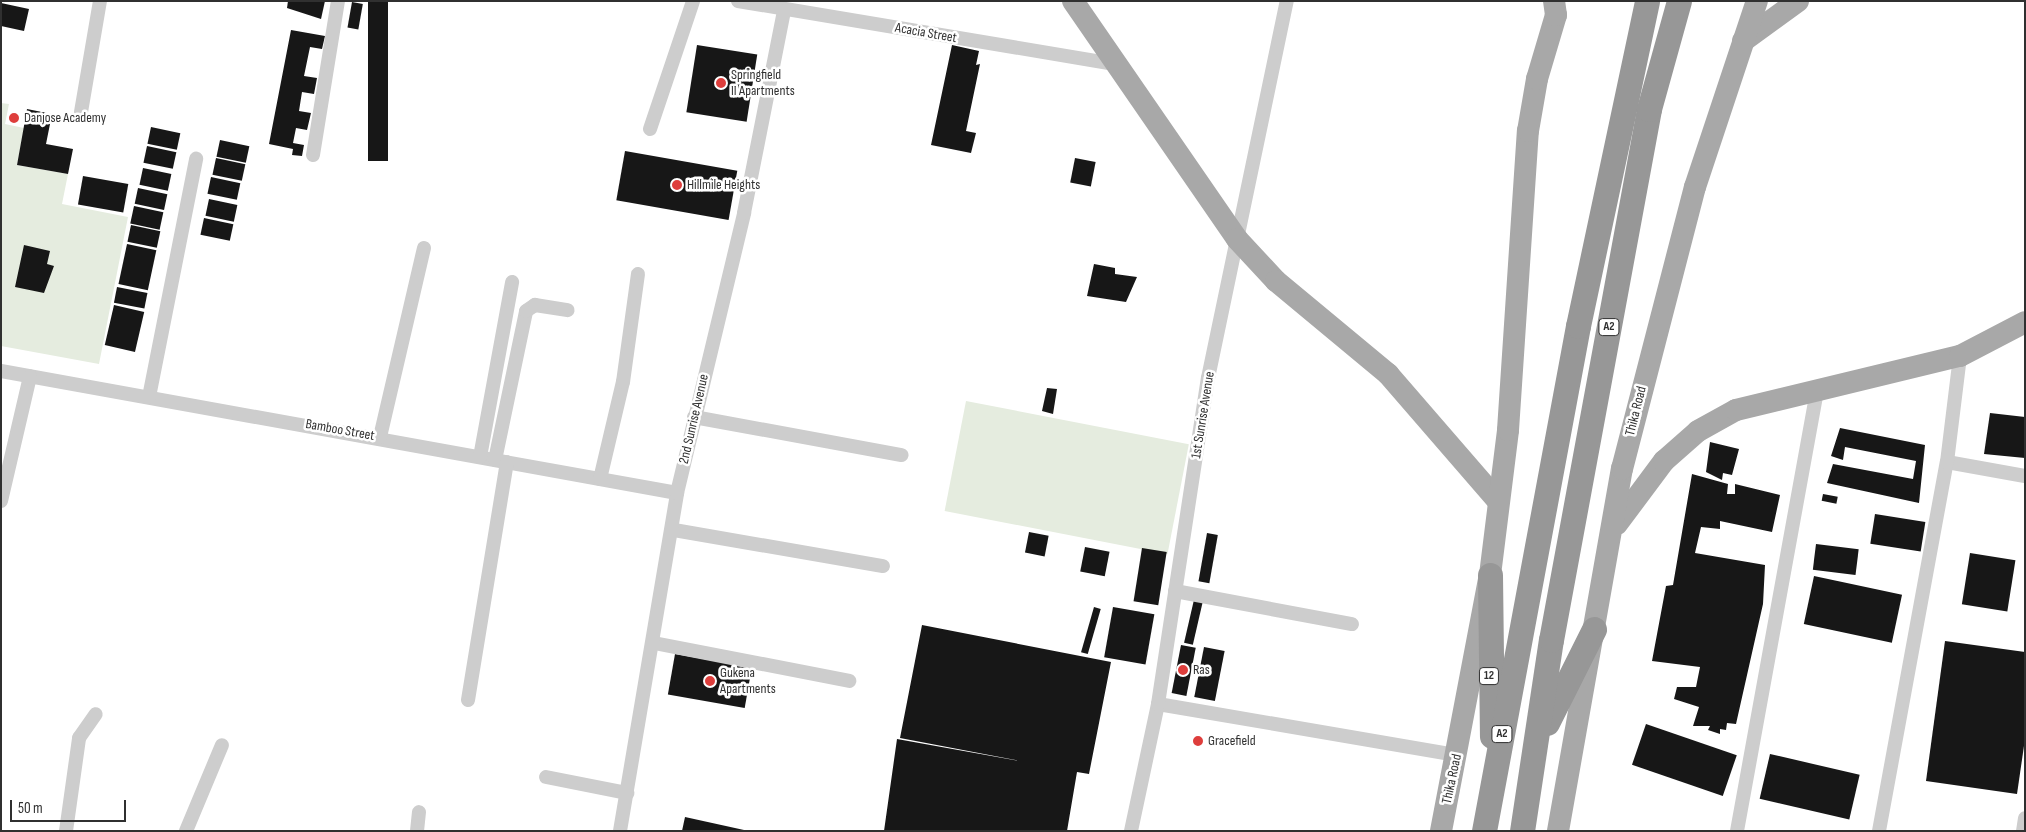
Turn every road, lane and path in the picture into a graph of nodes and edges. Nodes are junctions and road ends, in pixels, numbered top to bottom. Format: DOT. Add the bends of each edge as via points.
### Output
graph roads {
  1 [pos="100,1"];
  2 [pos="338,1"];
  3 [pos="693,1"];
  4 [pos="738,1"];
  5 [pos="1073,1"];
  6 [pos="1287,1"];
  7 [pos="1647,1"];
  8 [pos="1679,1"];
  9 [pos="1757,1"];
  10 [pos="1798,1"];
  11 [pos="1555,8"];
  12 [pos="784,12"];
  13 [pos="1743,41"];
  14 [pos="1115,64"];
  15 [pos="81,112"];
  16 [pos="650,129"];
  17 [pos="313,155"];
  18 [pos="196,159"];
  19 [pos="1237,239"];
  20 [pos="424,248"];
  21 [pos="638,274"];
  22 [pos="512,282"];
  23 [pos="568,310"];
  24 [pos="2025,322"];
  25 [pos="1960,356"];
  26 [pos="1,371"];
  27 [pos="30,376"];
  28 [pos="1817,390"];
  29 [pos="149,397"];
  30 [pos="694,417"];
  31 [pos="380,437"];
  32 [pos="902,455"];
  33 [pos="480,458"];
  34 [pos="501,461"];
  35 [pos="1947,462"];
  36 [pos="2025,476"];
  37 [pos="600,479"];
  38 [pos="677,493"];
  39 [pos="1,501"];
  40 [pos="1498,502"];
  41 [pos="674,530"];
  42 [pos="1612,531"];
  43 [pos="883,566"];
  44 [pos="1490,575"];
  45 [pos="1175,591"];
  46 [pos="1352,624"];
  47 [pos="1594,629"];
  48 [pos="654,643"];
  49 [pos="849,681"];
  50 [pos="468,700"];
  51 [pos="1158,704"];
  52 [pos="96,714"];
  53 [pos="1537,742"];
  54 [pos="222,745"];
  55 [pos="1457,755"];
  56 [pos="1494,776"];
  57 [pos="546,777"];
  58 [pos="627,793"];
  59 [pos="419,812"];
  60 [pos="2025,818"];
  61 [pos="66,831"];
  62 [pos="186,831"];
  63 [pos="417,831"];
  64 [pos="620,831"];
  65 [pos="1131,831"];
  66 [pos="1441,831"];
  67 [pos="1484,831"];
  68 [pos="1522,831"];
  69 [pos="1558,831"];
  70 [pos="1737,831"];
  71 [pos="1879,831"];
  72 [pos="2023,831"];
  1 -- 15 [label="street"];
  2 -- 17 [label="street"];
  3 -- 16 [label="street"];
  4 -- 12 [label="street, Acacia Street"];
  5 -- 14 [label="main road"];
  6 -- 19 [label="street, 1st Sunrise Avenue"];
  7 -- 56 [label="highway, A2" via="1580,317"];
  8 -- 53 [label="highway, A2" via="1649,109 1551,640"];
  9 -- 13 [label="main road, Thika Road"];
  10 -- 13 [label="main road"];
  11 -- 40 [label="main road, Thika Road" via="1528,131 1508,430"];
  12 -- 14 [label="street, Acacia Street"];
  12 -- 30 [label="street, 2nd Sunrise Avenue" via="744,213"];
  13 -- 42 [label="main road, Thika Road" via="1671,276 1622,469"];
  14 -- 19 [label="main road"];
  18 -- 29 [label="street"];
  19 -- 40 [label="main road" via="1276,281 1388,374"];
  19 -- 45 [label="street, 1st Sunrise Avenue" via="1208,378"];
  20 -- 31 [label="street"];
  21 -- 37 [label="street" via="623,382"];
  22 -- 33 [label="street"];
  23 -- 34 [label="street" via="535,305 526,311"];
  24 -- 25 [label="main road"];
  25 -- 28 [label="main road"];
  25 -- 35 [label="street"];
  26 -- 27 [label="street, Bamboo Street"];
  27 -- 29 [label="street, Bamboo Street"];
  27 -- 39 [label="street"];
  28 -- 42 [label="main road" via="1736,410 1698,431 1648,478"];
  28 -- 70 [label="street"];
  29 -- 31 [label="street, Bamboo Street"];
  30 -- 32 [label="street"];
  30 -- 38 [label="street, 2nd Sunrise Avenue"];
  31 -- 33 [label="street, Bamboo Street"];
  33 -- 34 [label="street, Bamboo Street"];
  34 -- 37 [label="street, Bamboo Street"];
  34 -- 50 [label="street"];
  35 -- 36 [label="street"];
  35 -- 71 [label="street"];
  37 -- 38 [label="street, Bamboo Street"];
  38 -- 41 [label="street, 2nd Sunrise Avenue"];
  40 -- 44 [label="main road, Thika Road"];
  41 -- 43 [label="street"];
  41 -- 48 [label="street, 2nd Sunrise Avenue"];
  42 -- 47 [label="main road, Thika Road"];
  44 -- 55 [label="main road, Thika Road"];
  44 -- 56 [label="highway, 12"];
  45 -- 46 [label="street"];
  45 -- 51 [label="street, 1st Sunrise Avenue"];
  47 -- 53 [label="highway"];
  47 -- 69 [label="main road, Thika Road"];
  48 -- 49 [label="street"];
  48 -- 58 [label="street, 2nd Sunrise Avenue"];
  51 -- 55 [label="street"];
  51 -- 65 [label="street, 1st Sunrise Avenue"];
  52 -- 61 [label="street" via="79,738"];
  53 -- 68 [label="highway, A2"];
  54 -- 62 [label="street"];
  55 -- 66 [label="main road, Thika Road"];
  56 -- 67 [label="highway, A2"];
  57 -- 58 [label="street"];
  58 -- 64 [label="street, 2nd Sunrise Avenue"];
  59 -- 63 [label="street"];
  60 -- 72 [label="street"];
}
